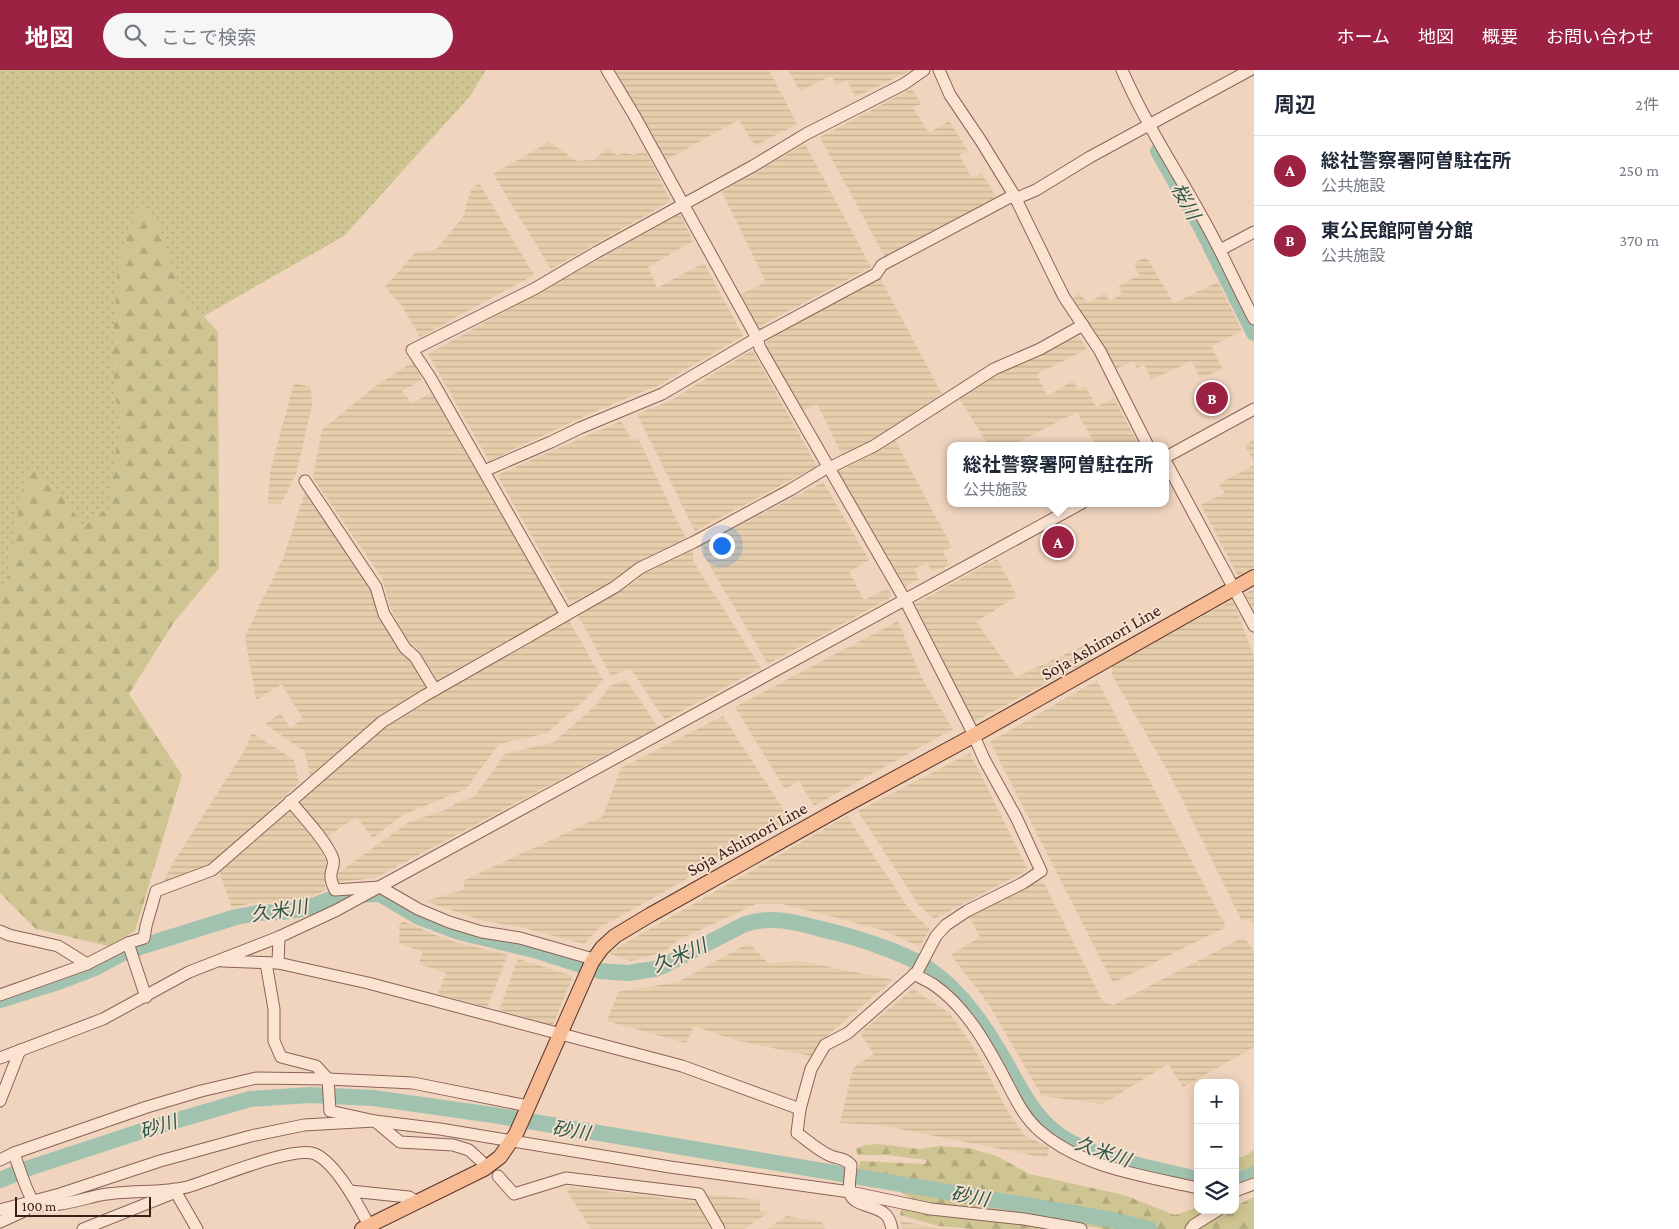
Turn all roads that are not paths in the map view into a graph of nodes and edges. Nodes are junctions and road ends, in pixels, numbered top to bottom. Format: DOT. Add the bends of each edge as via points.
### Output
graph roads {
  1 [pos="607,70"];
  2 [pos="924,70"];
  3 [pos="939,70"];
  4 [pos="1122,70"];
  5 [pos="1250,70"];
  6 [pos="1146,126"];
  7 [pos="1014,197"];
  8 [pos="683,205"];
  9 [pos="1254,232"];
  10 [pos="1220,250"];
  11 [pos="1254,319"];
  12 [pos="1083,325"];
  13 [pos="757,338"];
  14 [pos="1254,409"];
  15 [pos="1146,442"];
  16 [pos="1169,455"];
  17 [pos="828,467"];
  18 [pos="1169,468"];
  19 [pos="484,471"];
  20 [pos="305,481"];
  21 [pos="1075,507"];
  22 [pos="1254,577"];
  23 [pos="1234,588"];
  24 [pos="905,600"];
  25 [pos="566,615"];
  26 [pos="1254,626"];
  27 [pos="435,690"];
  28 [pos="973,736"];
  29 [pos="290,801"];
  30 [pos="376,889"];
  31 [pos="0,931"];
  32 [pos="279,937"];
  33 [pos="130,949"];
  34 [pos="218,960"];
  35 [pos="266,963"];
  36 [pos="278,963"];
  37 [pos="87,964"];
  38 [pos="590,965"];
  39 [pos="915,973"];
  40 [pos="0,995"];
  41 [pos="146,997"];
  42 [pos="560,1035"];
  43 [pos="20,1050"];
  44 [pos="0,1058"];
  45 [pos="328,1078"];
  46 [pos="0,1101"];
  47 [pos="527,1109"];
  48 [pos="800,1109"];
  49 [pos="330,1112"];
  50 [pos="375,1121"];
  51 [pos="314,1125"];
  52 [pos="514,1137"];
  53 [pos="0,1151"];
  54 [pos="14,1152"];
  55 [pos="0,1160"];
  56 [pos="481,1161"];
  57 [pos="498,1176"];
  58 [pos="1254,1184"];
  59 [pos="1194,1187"];
  60 [pos="850,1188"];
  61 [pos="175,1191"];
  62 [pos="350,1191"];
  63 [pos="1239,1192"];
  64 [pos="33,1201"];
  65 [pos="417,1202"];
  66 [pos="0,1210"];
  67 [pos="1212,1214"];
  68 [pos="0,1222"];
  69 [pos="366,1227"];
  70 [pos="83,1229"];
  71 [pos="197,1229"];
  72 [pos="719,1229"];
  73 [pos="892,1229"];
  74 [pos="1081,1229"];
  75 [pos="1191,1229"];
  1 -- 8 [label="street"];
  2 -- 8 [label="street"];
  3 -- 7 [label="street" via="950,95"];
  4 -- 6 [label="street"];
  5 -- 6 [label="street"];
  6 -- 7 [label="street" via="1036,190"];
  6 -- 10 [label="street"];
  7 -- 12 [label="street" via="1053,275"];
  7 -- 13 [label="street" via="882,265 876,274"];
  8 -- 13 [label="street"];
  8 -- 19 [label="street" via="534,289 412,350"];
  9 -- 10 [label="street"];
  10 -- 11 [label="street"];
  12 -- 15 [label="street" via="1100,351"];
  12 -- 17 [label="street" via="1040,350 994,369 874,446"];
  13 -- 17 [label="street"];
  13 -- 19 [label="street" via="662,394"];
  14 -- 16 [label="street"];
  17 -- 24 [label="street"];
  17 -- 25 [label="street" via="694,542 640,568"];
  18 -- 23 [label="street"];
  19 -- 25 [label="street"];
  20 -- 27 [label="street" via="376,586 384,614"];
  21 -- 24 [label="street"];
  22 -- 23 [label="main road, Soja Ashimori Line"];
  23 -- 26 [label="street"];
  23 -- 28 [label="main road, Soja Ashimori Line"];
  24 -- 28 [label="street"];
  24 -- 30 [label="street"];
  25 -- 27 [label="street"];
  27 -- 29 [label="street" via="382,722"];
  28 -- 38 [label="main road, Soja Ashimori Line" via="650,915 615,936"];
  28 -- 39 [label="street" via="1042,871 946,925"];
  29 -- 30 [label="street" via="332,857 331,882 335,890"];
  29 -- 33 [label="street" via="212,870 156,891 144,938"];
  30 -- 32 [label="street"];
  30 -- 38 [label="street" via="449,922 482,932 520,938"];
  31 -- 37 [label="street" via="58,946"];
  32 -- 34 [label="street"];
  32 -- 36 [label="street"];
  33 -- 37 [label="street"];
  33 -- 41 [label="street"];
  34 -- 35 [label="street"];
  34 -- 41 [label="street" via="189,972"];
  35 -- 36 [label="street"];
  35 -- 45 [label="street" via="274,1009 274,1041 281,1057 316,1066"];
  36 -- 42 [label="street" via="368,983"];
  37 -- 40 [label="street"];
  38 -- 42 [label="main road, Soja Ashimori Line"];
  39 -- 48 [label="street" via="848,1033 826,1045 812,1068"];
  39 -- 59 [label="street" via="943,992 971,1022 1021,1109 1040,1132 1068,1151 1093,1161"];
  41 -- 43 [label="street" via="103,1019"];
  42 -- 47 [label="main road, Soja Ashimori Line"];
  42 -- 48 [label="street" via="682,1066"];
  43 -- 44 [label="street"];
  43 -- 46 [label="street"];
  45 -- 47 [label="street" via="413,1083"];
  45 -- 49 [label="street"];
  45 -- 54 [label="street" via="256,1078 210,1088"];
  47 -- 52 [label="main road, Soja Ashimori Line"];
  48 -- 60 [label="street" via="797,1132 831,1157 846,1160 851,1165"];
  49 -- 50 [label="street"];
  49 -- 51 [label="street"];
  50 -- 51 [label="street"];
  50 -- 52 [label="street"];
  50 -- 56 [label="street" via="400,1142 453,1145 469,1150"];
  51 -- 64 [label="street" via="251,1136"];
  52 -- 60 [label="street" via="670,1166"];
  52 -- 65 [label="main road, Soja Ashimori Line" via="500,1157 484,1169"];
  53 -- 54 [label="street"];
  54 -- 55 [label="street"];
  54 -- 64 [label="street"];
  57 -- 72 [label="street" via="514,1194 566,1178 699,1194"];
  58 -- 63 [label="street"];
  60 -- 73 [label="street" via="852,1197 860,1203 885,1213"];
  60 -- 74 [label="street" via="931,1209"];
  61 -- 62 [label="street" via="249,1165 300,1152 313,1153 323,1159"];
  61 -- 64 [label="street" via="104,1194 41,1206"];
  61 -- 70 [label="street"];
  61 -- 71 [label="street"];
  62 -- 65 [label="street" via="409,1197"];
  62 -- 69 [label="street"];
  64 -- 66 [label="street"];
  64 -- 68 [label="street" via="24,1211"];
  65 -- 69 [label="main road, Soja Ashimori Line"];
  67 -- 75 [label="street"];
}
